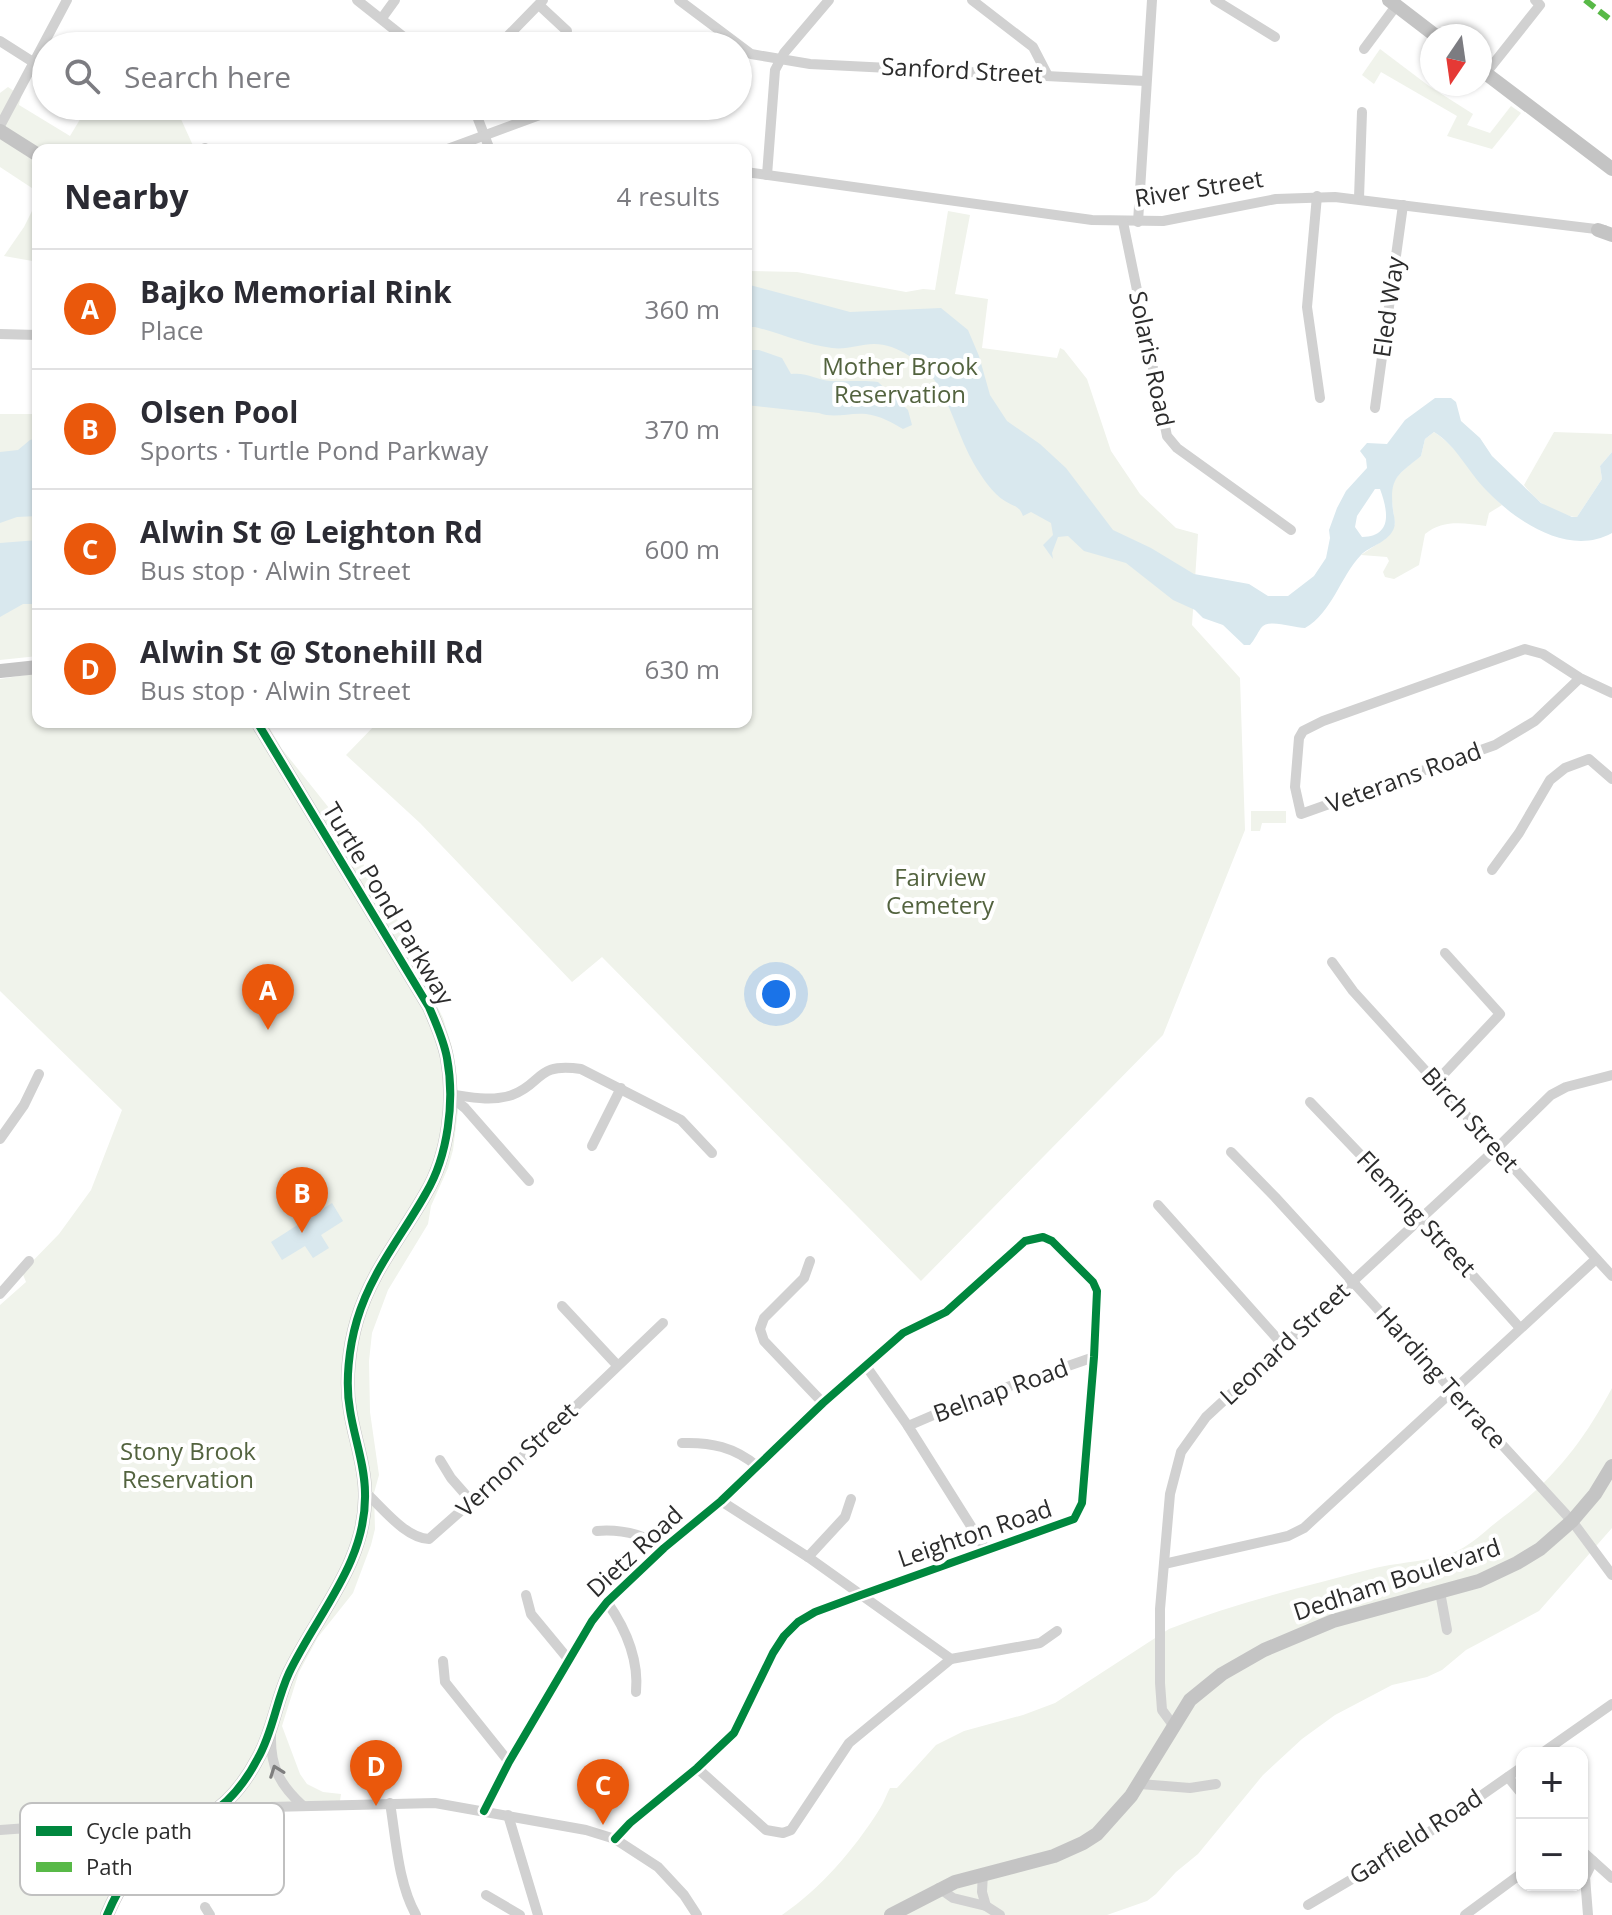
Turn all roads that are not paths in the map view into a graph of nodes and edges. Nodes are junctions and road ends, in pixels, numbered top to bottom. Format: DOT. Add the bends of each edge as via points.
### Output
graph roads {
  1 [pos="67,0"];
  2 [pos="357,0"];
  3 [pos="395,0"];
  4 [pos="829,0"];
  5 [pos="972,0"];
  6 [pos="1215,0"];
  7 [pos="1149,1"];
  8 [pos="541,2"];
  9 [pos="686,2"];
  10 [pos="1538,2"];
  11 [pos="1392,3"];
  12 [pos="382,18"];
  13 [pos="1420,24"];
  14 [pos="567,31"];
  15 [pos="49,32"];
  16 [pos="398,32"];
  17 [pos="512,32"];
  18 [pos="724,32"];
  19 [pos="1275,37"];
  20 [pos="0,41"];
  21 [pos="1364,49"];
  22 [pos="752,54"];
  23 [pos="779,60"];
  24 [pos="1492,60"];
  25 [pos="32,61"];
  26 [pos="32,64"];
  27 [pos="1047,74"];
  28 [pos="1492,78"];
  29 [pos="1145,81"];
  30 [pos="1362,112"];
  31 [pos="479,120"];
  32 [pos="526,120"];
  33 [pos="0,128"];
  34 [pos="1558,129"];
  35 [pos="485,135"];
  36 [pos="461,144"];
  37 [pos="488,144"];
  38 [pos="32,151"];
  39 [pos="1612,169"];
  40 [pos="752,173"];
  41 [pos="767,175"];
  42 [pos="1612,182"];
  43 [pos="1317,196"];
  44 [pos="1359,198"];
  45 [pos="1403,205"];
  46 [pos="1123,222"];
  47 [pos="1138,222"];
  48 [pos="1609,231"];
  49 [pos="0,334"];
  50 [pos="32,335"];
  51 [pos="1320,398"];
  52 [pos="1375,408"];
  53 [pos="1291,530"];
  54 [pos="32,668"];
  55 [pos="0,671"];
  56 [pos="1580,678"];
  57 [pos="1612,693"];
  58 [pos="261,728"];
  59 [pos="1612,779"];
  60 [pos="1492,870"];
  61 [pos="1445,953"];
  62 [pos="1332,962"];
  63 [pos="39,1074"];
  64 [pos="1612,1075"];
  65 [pos="1436,1082"];
  66 [pos="621,1088"];
  67 [pos="449,1094"];
  68 [pos="1310,1102"];
  69 [pos="0,1139"];
  70 [pos="592,1146"];
  71 [pos="1496,1149"];
  72 [pos="1231,1152"];
  73 [pos="712,1153"];
  74 [pos="529,1181"];
  75 [pos="1158,1205"];
  76 [pos="1421,1218"];
  77 [pos="1596,1259"];
  78 [pos="29,1261"];
  79 [pos="810,1261"];
  80 [pos="1612,1276"];
  81 [pos="1353,1281"];
  82 [pos="0,1294"];
  83 [pos="562,1306"];
  84 [pos="663,1323"];
  85 [pos="1520,1328"];
  86 [pos="1283,1345"];
  87 [pos="1094,1357"];
  88 [pos="617,1365"];
  89 [pos="866,1366"];
  90 [pos="1453,1391"];
  91 [pos="823,1403"];
  92 [pos="908,1426"];
  93 [pos="682,1443"];
  94 [pos="440,1460"];
  95 [pos="757,1466"];
  96 [pos="1612,1466"];
  97 [pos="365,1492"];
  98 [pos="851,1499"];
  99 [pos="721,1501"];
  100 [pos="472,1502"];
  101 [pos="1572,1521"];
  102 [pos="597,1531"];
  103 [pos="664,1548"];
  104 [pos="986,1550"];
  105 [pos="808,1557"];
  106 [pos="1164,1564"];
  107 [pos="1612,1575"];
  108 [pos="1440,1592"];
  109 [pos="526,1595"];
  110 [pos="861,1595"];
  111 [pos="607,1602"];
  112 [pos="1447,1630"];
  113 [pos="1057,1631"];
  114 [pos="951,1659"];
  115 [pos="569,1660"];
  116 [pos="443,1661"];
  117 [pos="636,1692"];
  118 [pos="1612,1704"];
  119 [pos="1173,1725"];
  120 [pos="271,1727"];
  121 [pos="1551,1747"];
  122 [pos="509,1762"];
  123 [pos="697,1768"];
  124 [pos="1516,1771"];
  125 [pos="1508,1777"];
  126 [pos="1140,1784"];
  127 [pos="1216,1784"];
  128 [pos="1516,1787"];
  129 [pos="224,1803"];
  130 [pos="390,1803"];
  131 [pos="303,1806"];
  132 [pos="284,1807"];
  133 [pos="484,1811"];
  134 [pos="508,1815"];
  135 [pos="20,1828"];
  136 [pos="0,1830"];
  137 [pos="615,1839"];
  138 [pos="1588,1856"];
  139 [pos="1593,1861"];
  140 [pos="983,1873"];
  141 [pos="1611,1874"];
  142 [pos="1516,1877"];
  143 [pos="939,1888"];
  144 [pos="116,1895"];
  145 [pos="486,1895"];
  146 [pos="1308,1905"];
  147 [pos="986,1906"];
  148 [pos="107,1915"];
  149 [pos="416,1915"];
  150 [pos="520,1915"];
  151 [pos="538,1915"];
  152 [pos="697,1915"];
  153 [pos="891,1915"];
  154 [pos="1000,1915"];
  155 [pos="1465,1915"];
  156 [pos="1588,1915"];
  1 -- 15 [label="street"];
  2 -- 12 [label="street"];
  3 -- 12 [label="street"];
  4 -- 23 [label="street"];
  5 -- 27 [label="street" via="1033,47"];
  6 -- 19 [label="street"];
  7 -- 29 [label="street"];
  8 -- 14 [label="street"];
  8 -- 17 [label="street"];
  9 -- 18 [label="street, Sanford Street"];
  10 -- 24 [label="street"];
  11 -- 13 [label="main road"];
  11 -- 21 [label="street"];
  12 -- 16 [label="street"];
  20 -- 25 [label="street"];
  22 -- 23 [label="street, Sanford Street"];
  23 -- 27 [label="street, Sanford Street"];
  23 -- 41 [label="street" via="773,78"];
  26 -- 33 [label="street"];
  27 -- 29 [label="street, Sanford Street"];
  28 -- 34 [label="main road"];
  29 -- 47 [label="street"];
  30 -- 44 [label="street"];
  31 -- 35 [label="street"];
  32 -- 35 [label="street"];
  33 -- 38 [label="main road"];
  34 -- 39 [label="main road"];
  34 -- 42 [label="main road"];
  35 -- 36 [label="street"];
  35 -- 37 [label="street"];
  40 -- 41 [label="street, River Street"];
  41 -- 46 [label="street, River Street"];
  43 -- 44 [label="street, River Street"];
  43 -- 47 [label="street, River Street"];
  43 -- 51 [label="street" via="1307,316"];
  44 -- 45 [label="street, River Street"];
  45 -- 48 [label="street, River Street"];
  45 -- 52 [label="street, Eled Way"];
  46 -- 47 [label="street, River Street"];
  46 -- 53 [label="street, Solaris Road" via="1167,436"];
  49 -- 50 [label="street"];
  54 -- 55 [label="main road"];
  56 -- 56 [label="street, Veterans Road" via="1543,654 1516,650 1310,726 1297,747 1295,787 1301,814 1507,739 1547,711"];
  56 -- 57 [label="street, Veterans Road"];
  58 -- 67 [label="main road, Turtle Pond Parkway" via="423,995 447,1058"];
  59 -- 60 [label="street" via="1589,759 1573,763 1550,780"];
  61 -- 65 [label="street" via="1500,1014"];
  62 -- 65 [label="street, Birch Street"];
  63 -- 69 [label="street"];
  64 -- 71 [label="street, Leonard Street" via="1558,1090"];
  65 -- 71 [label="street, Birch Street"];
  66 -- 67 [label="street" via="567,1067 546,1071 517,1094 504,1097"];
  66 -- 70 [label="street"];
  66 -- 73 [label="street" via="681,1120"];
  67 -- 74 [label="street"];
  67 -- 97 [label="main road, Turtle Pond Parkway" via="445,1140 428,1190 370,1284 356,1322 349,1398"];
  68 -- 76 [label="street, Fleming Street"];
  71 -- 76 [label="street, Leonard Street"];
  71 -- 77 [label="street, Birch Street"];
  72 -- 81 [label="street, Harding Terrace"];
  75 -- 86 [label="street"];
  76 -- 81 [label="street, Leonard Street"];
  76 -- 85 [label="street, Fleming Street"];
  77 -- 80 [label="street, Birch Street"];
  77 -- 85 [label="street"];
  78 -- 82 [label="street"];
  79 -- 91 [label="street" via="804,1278 764,1318 760,1329 764,1341"];
  81 -- 86 [label="street, Leonard Street"];
  81 -- 90 [label="street, Harding Terrace"];
  83 -- 88 [label="street"];
  84 -- 88 [label="street, Vernon Street"];
  85 -- 90 [label="street"];
  86 -- 106 [label="street, Leonard Street" via="1206,1417 1181,1452 1170,1494"];
  87 -- 89 [label="street, Leighton Road" via="1098,1300 1093,1282 1043,1237 1025,1241 946,1312 903,1333"];
  87 -- 92 [label="street, Belnap Road"];
  87 -- 104 [label="street, Leighton Road" via="1079,1513 1067,1523"];
  88 -- 100 [label="street, Vernon Street"];
  89 -- 91 [label="street, Dietz Road"];
  89 -- 92 [label="street"];
  90 -- 101 [label="street, Harding Terrace"];
  90 -- 106 [label="street" via="1297,1533"];
  91 -- 95 [label="street, Dietz Road"];
  92 -- 104 [label="street"];
  93 -- 95 [label="street" via="705,1442 739,1451"];
  94 -- 100 [label="street"];
  95 -- 99 [label="street, Dietz Road"];
  96 -- 101 [label="main road, Dedham Boulevard"];
  97 -- 100 [label="street, Vernon Street" via="420,1539 429,1539"];
  97 -- 120 [label="main road, Turtle Pond Parkway" via="355,1553 303,1644"];
  98 -- 105 [label="street" via="845,1517"];
  99 -- 103 [label="street, Dietz Road"];
  99 -- 105 [label="street"];
  101 -- 107 [label="street, Harding Terrace"];
  101 -- 108 [label="main road, Dedham Boulevard" via="1517,1563"];
  102 -- 103 [label="street" via="618,1529"];
  103 -- 111 [label="street, Dietz Road"];
  104 -- 110 [label="street, Leighton Road"];
  105 -- 110 [label="street"];
  106 -- 119 [label="street, Leonard Street" via="1160,1683 1162,1710"];
  108 -- 112 [label="street"];
  108 -- 119 [label="main road, Dedham Boulevard" via="1333,1621 1264,1650 1209,1683"];
  109 -- 115 [label="street" via="531,1614"];
  110 -- 114 [label="street"];
  110 -- 123 [label="street, Leighton Road" via="815,1612 784,1636 734,1733"];
  111 -- 115 [label="street, Dietz Road"];
  111 -- 117 [label="street" via="638,1669"];
  113 -- 114 [label="street" via="1040,1643"];
  114 -- 123 [label="street" via="849,1743 791,1830 766,1830"];
  115 -- 122 [label="street, Dietz Road"];
  116 -- 122 [label="street" via="445,1682"];
  118 -- 121 [label="street"];
  119 -- 126 [label="main road, Dedham Boulevard"];
  120 -- 129 [label="main road, Turtle Pond Parkway" via="259,1758"];
  131 -- 120 [label="street, one-way" via="276,1774"];
  122 -- 133 [label="street, Dietz Road"];
  123 -- 137 [label="street, Leighton Road"];
  124 -- 125 [label="street, Garfield Road"];
  125 -- 128 [label="street"];
  125 -- 146 [label="street, Garfield Road" via="1415,1842"];
  126 -- 127 [label="street"];
  126 -- 140 [label="main road, Dedham Boulevard" via="1097,1834 1054,1856"];
  130 -- 131 [label="street"];
  130 -- 133 [label="street"];
  130 -- 149 [label="street"];
  131 -- 132 [label="street"];
  133 -- 134 [label="street"];
  134 -- 137 [label="street"];
  134 -- 151 [label="street"];
  135 -- 136 [label="street"];
  137 -- 152 [label="street" via="658,1867"];
  138 -- 139 [label="street"];
  139 -- 141 [label="street"];
  139 -- 156 [label="street" via="1584,1883"];
  140 -- 143 [label="main road"];
  140 -- 147 [label="street"];
  142 -- 155 [label="street"];
  143 -- 147 [label="street" via="953,1898"];
  143 -- 153 [label="main road"];
  144 -- 148 [label="main road, Turtle Pond Parkway"];
  145 -- 150 [label="street"];
  147 -- 154 [label="street"];
}
